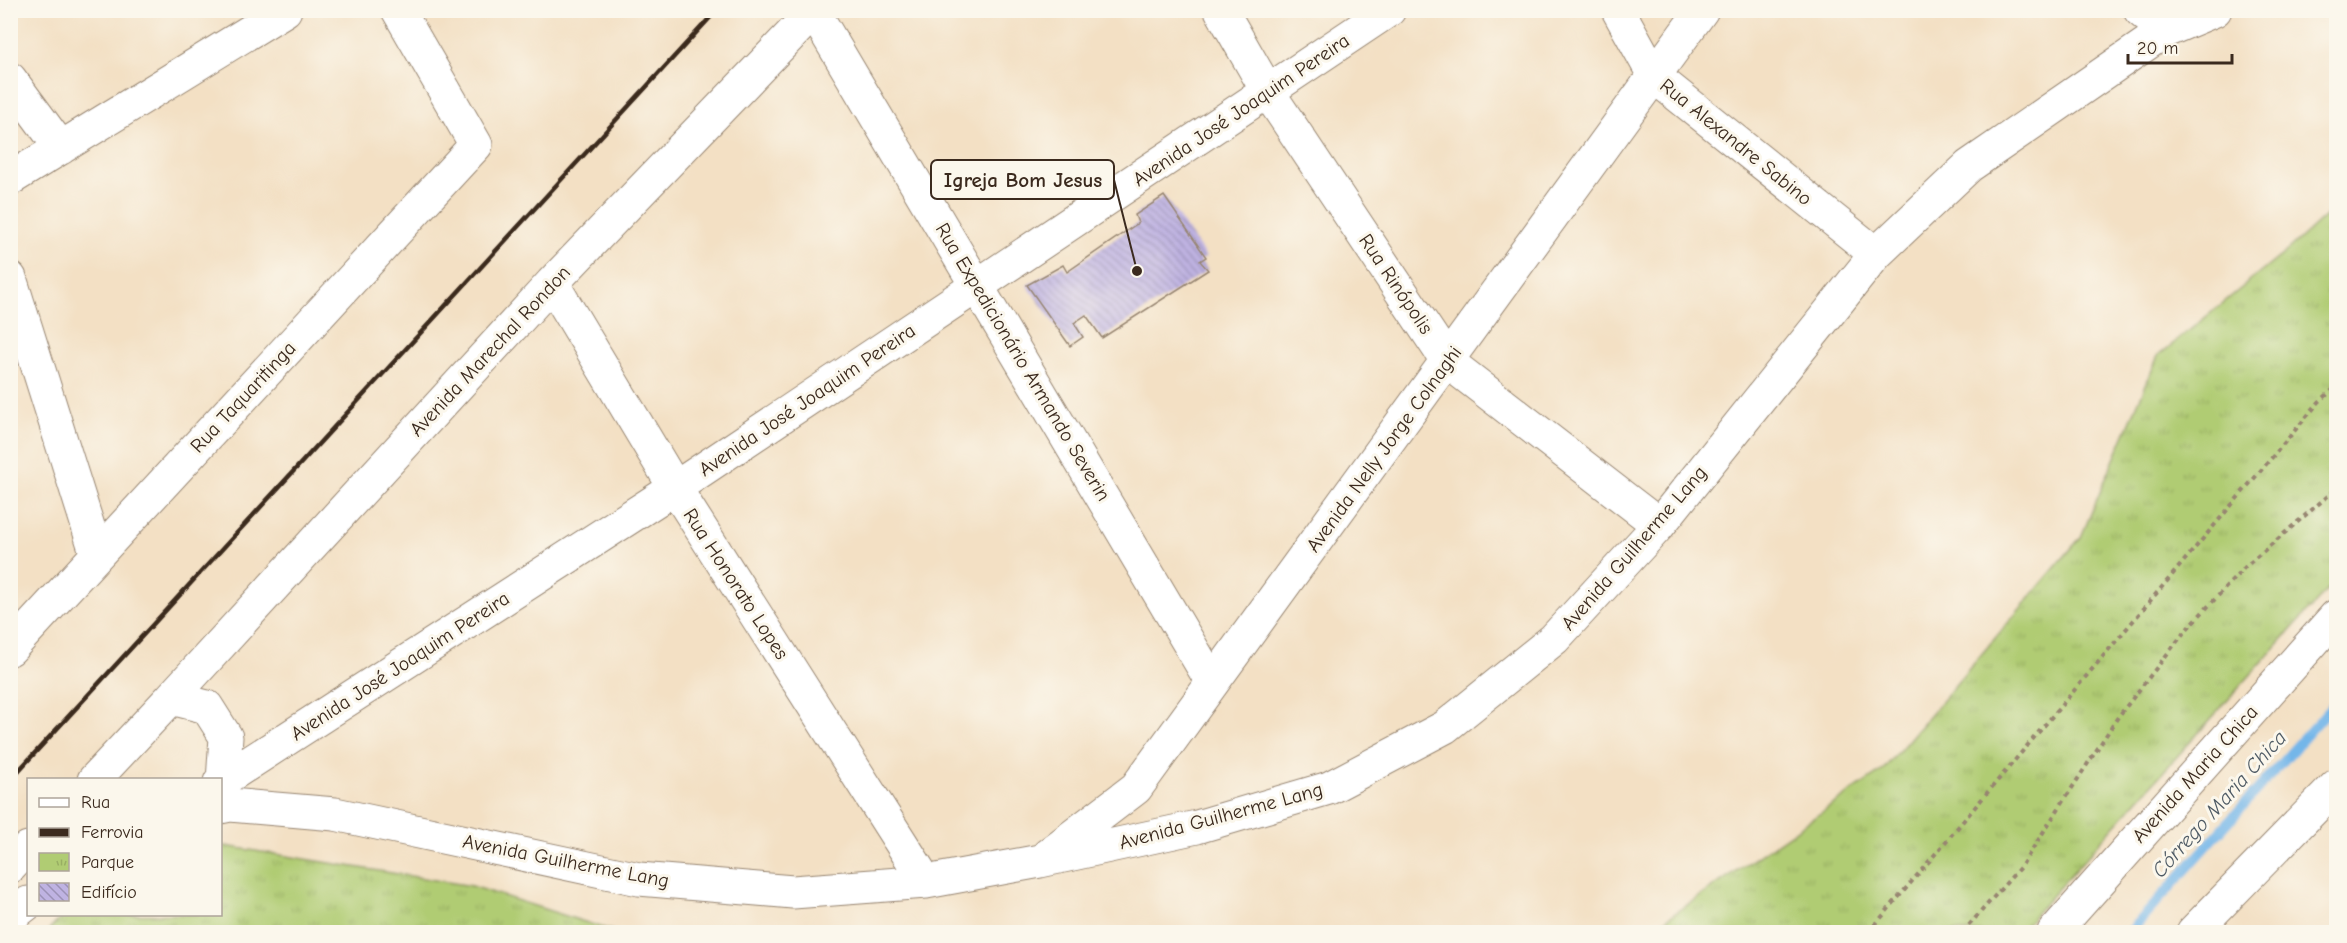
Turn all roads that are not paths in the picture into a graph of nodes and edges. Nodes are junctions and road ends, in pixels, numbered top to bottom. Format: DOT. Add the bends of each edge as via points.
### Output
graph roads {
  1 [pos="285,10"];
  2 [pos="398,10"];
  3 [pos="1221,10"];
  4 [pos="1389,10"];
  5 [pos="1618,10"];
  6 [pos="1702,10"];
  7 [pos="2140,10"];
  8 [pos="2215,10"];
  9 [pos="815,11"];
  10 [pos="2165,31"];
  11 [pos="1655,77"];
  12 [pos="10,79"];
  13 [pos="1268,92"];
  14 [pos="61,148"];
  15 [pos="10,179"];
  16 [pos="1876,254"];
  17 [pos="10,278"];
  18 [pos="552,283"];
  19 [pos="978,285"];
  20 [pos="1448,362"];
  21 [pos="675,488"];
  22 [pos="1659,525"];
  23 [pos="97,555"];
  24 [pos="2337,616"];
  25 [pos="10,649"];
  26 [pos="1212,682"];
  27 [pos="171,698"];
  28 [pos="96,778"];
  29 [pos="222,779"];
  30 [pos="2337,786"];
  31 [pos="222,789"];
  32 [pos="222,790"];
  33 [pos="27,849"];
  34 [pos="1040,861"];
  35 [pos="10,867"];
  36 [pos="926,882"];
  37 [pos="27,904"];
  38 [pos="10,917"];
  39 [pos="2054,933"];
  40 [pos="2193,933"];
  1 -- 14 [label="street"];
  2 -- 23 [label="street, Rua Taquaritinga" via="477,145"];
  3 -- 13 [label="street, Rua Rinópolis"];
  4 -- 13 [label="street, Avenida José Joaquim Pereira"];
  5 -- 11 [label="street, Rua Alexandre Sabino"];
  6 -- 11 [label="street, Avenida Nelly Jorge Colnaghi"];
  7 -- 10 [label="street"];
  8 -- 10 [label="street, Avenida Guilherme Lang"];
  9 -- 18 [label="street, Avenida Marechal Rondon"];
  9 -- 19 [label="street, Rua Expedicionário Armando Severin"];
  10 -- 16 [label="street, Avenida Guilherme Lang" via="1969,166"];
  11 -- 16 [label="street, Rua Alexandre Sabino"];
  11 -- 20 [label="street, Avenida Nelly Jorge Colnaghi"];
  12 -- 14 [label="street"];
  13 -- 19 [label="street, Avenida José Joaquim Pereira"];
  13 -- 20 [label="street, Rua Rinópolis"];
  14 -- 15 [label="street"];
  16 -- 22 [label="street, Avenida Guilherme Lang"];
  17 -- 23 [label="street"];
  18 -- 21 [label="street, Rua Honorato Lopes"];
  18 -- 27 [label="street, Avenida Marechal Rondon"];
  19 -- 21 [label="street, Avenida José Joaquim Pereira"];
  19 -- 26 [label="street, Rua Expedicionário Armando Severin"];
  20 -- 22 [label="street, Rua Rinópolis"];
  20 -- 26 [label="street, Avenida Nelly Jorge Colnaghi"];
  21 -- 31 [label="street, Avenida José Joaquim Pereira"];
  21 -- 36 [label="street, Rua Honorato Lopes"];
  22 -- 34 [label="street, Avenida Guilherme Lang" via="1554,639 1445,727 1329,788 1197,827"];
  23 -- 25 [label="street, Rua Taquaritinga"];
  24 -- 39 [label="street, Avenida Maria Chica"];
  26 -- 34 [label="street, Avenida Nelly Jorge Colnaghi" via="1136,788"];
  27 -- 28 [label="street, Avenida Marechal Rondon"];
  27 -- 29 [label="street" via="207,707 226,737"];
  30 -- 40 [label="street"];
  32 -- 36 [label="street, Avenida Guilherme Lang" via="639,879 793,892"];
  33 -- 35 [label="street"];
  34 -- 36 [label="street, Avenida Guilherme Lang"];
  37 -- 38 [label="street"];
}
